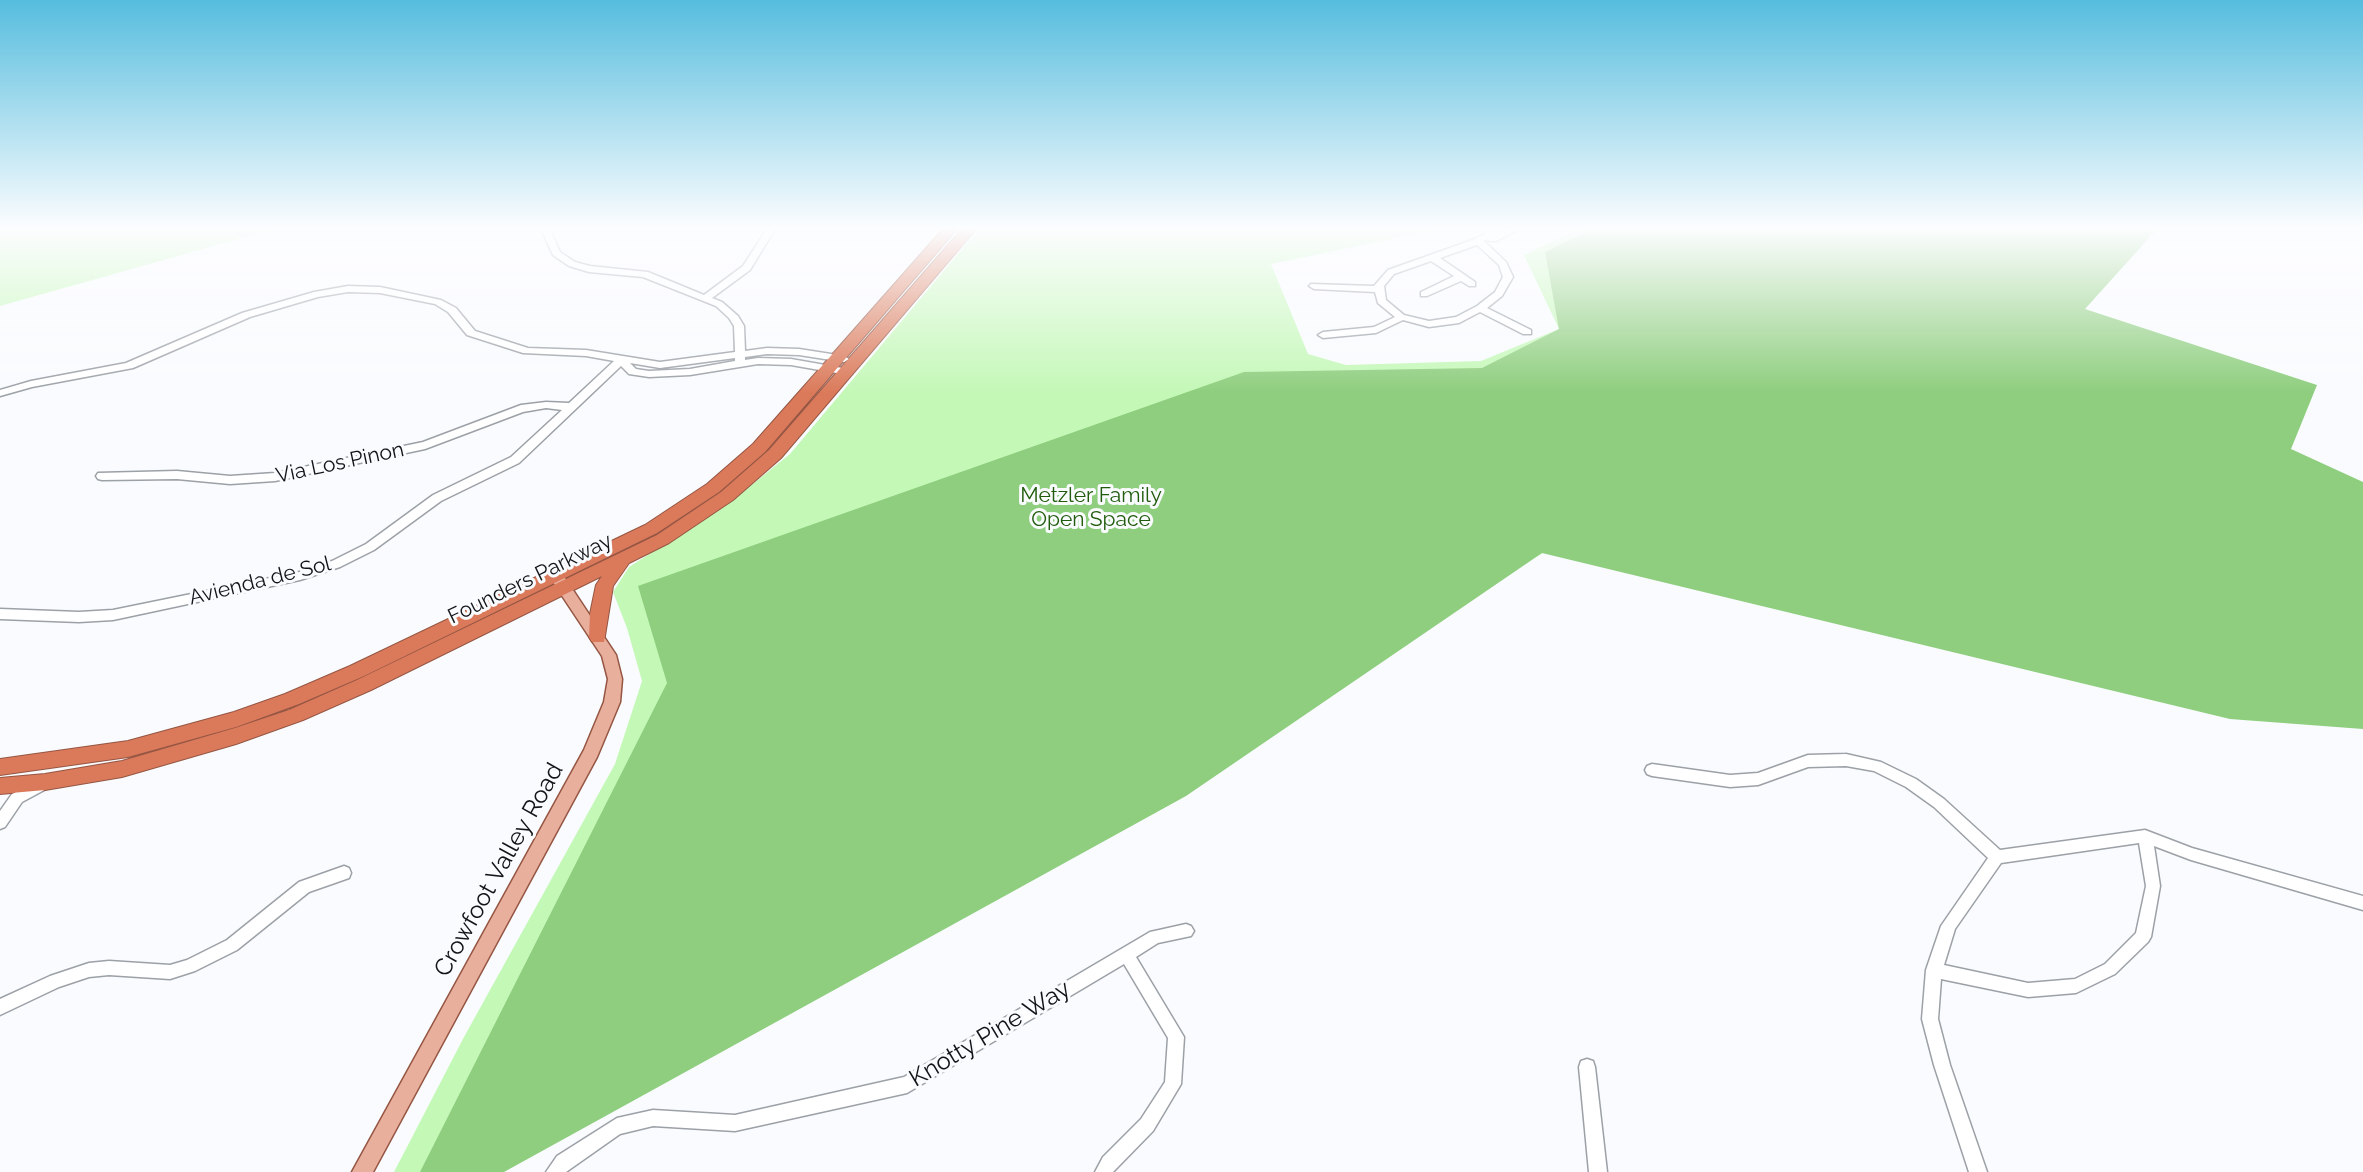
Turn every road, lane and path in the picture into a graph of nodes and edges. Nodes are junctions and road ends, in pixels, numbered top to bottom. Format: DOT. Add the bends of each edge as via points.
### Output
graph roads {
  1 [pos="670,284"];
  2 [pos="725,284"];
  3 [pos="907,284"];
  4 [pos="918,284"];
  5 [pos="1380,284"];
  6 [pos="1447,284"];
  7 [pos="1505,284"];
  8 [pos="1314,286"];
  9 [pos="1378,289"];
  10 [pos="1424,295"];
  11 [pos="706,298"];
  12 [pos="1480,308"];
  13 [pos="1402,317"];
  14 [pos="1527,332"];
  15 [pos="1323,335"];
  16 [pos="740,358"];
  17 [pos="621,360"];
  18 [pos="843,365"];
  19 [pos="0,393"];
  20 [pos="572,407"];
  21 [pos="102,476"];
  22 [pos="625,559"];
  23 [pos="559,582"];
  24 [pos="0,614"];
  25 [pos="598,637"];
  26 [pos="0,767"];
  27 [pos="1652,770"];
  28 [pos="45,782"];
  29 [pos="0,786"];
  30 [pos="0,823"];
  31 [pos="2145,836"];
  32 [pos="1997,857"];
  33 [pos="344,873"];
  34 [pos="2363,902"];
  35 [pos="1186,931"];
  36 [pos="1126,954"];
  37 [pos="1934,970"];
  38 [pos="0,1007"];
  39 [pos="1587,1068"];
  40 [pos="362,1172"];
  41 [pos="555,1172"];
  42 [pos="1104,1172"];
  43 [pos="1598,1172"];
  44 [pos="1978,1172"];
  1 -- 11 [label="street"];
  2 -- 11 [label="street"];
  3 -- 18 [label="highway, Founders Parkway"];
  4 -- 18 [label="highway, Founders Parkway"];
  5 -- 9 [label="street"];
  6 -- 10 [label="street"];
  7 -- 12 [label="street" via="1499,295"];
  8 -- 9 [label="street"];
  9 -- 13 [label="street" via="1384,305"];
  11 -- 16 [label="street" via="736,320"];
  12 -- 13 [label="street" via="1442,323"];
  12 -- 14 [label="street"];
  13 -- 15 [label="street" via="1376,330"];
  16 -- 17 [label="street" via="690,372 649,374 634,372"];
  16 -- 18 [label="street"];
  17 -- 19 [label="street" via="514,348 471,333 452,310 438,302 380,290 348,289 246,315 129,366"];
  17 -- 20 [label="street, Avienda de Sol"];
  18 -- 22 [label="highway, Founders Parkway" via="775,454 744,483 663,539"];
  18 -- 23 [label="highway, Founders Parkway" via="713,488"];
  20 -- 21 [label="street, Via Los Pinon" via="521,409 425,445 267,478"];
  20 -- 24 [label="street, Avienda de Sol" via="515,460 437,498 370,547 321,570 113,615"];
  22 -- 23 [label="highway, Founders Parkway"];
  22 -- 25 [label="highway" via="604,585"];
  23 -- 25 [label="main road, Crowfoot Valley Road"];
  23 -- 26 [label="highway, Founders Parkway" via="236,719 128,749"];
  23 -- 28 [label="highway, Founders Parkway" via="364,685 296,715 182,753"];
  25 -- 40 [label="main road, Crowfoot Valley Road" via="615,679 612,702 591,752"];
  27 -- 32 [label="street" via="1730,782 1758,779 1808,761 1846,760 1876,766 1939,803"];
  28 -- 29 [label="highway, Founders Parkway"];
  28 -- 30 [label="street" via="18,799"];
  31 -- 32 [label="street"];
  31 -- 34 [label="street" via="2191,854"];
  31 -- 37 [label="street" via="2153,886 2143,937 2110,970 2076,986 2028,990"];
  32 -- 37 [label="street" via="1949,926"];
  33 -- 38 [label="street" via="304,887 232,945 190,966 170,972 89,970"];
  35 -- 36 [label="street, Knotty Pine Way" via="1155,937"];
  36 -- 41 [label="street, Knotty Pine Way" via="907,1085 735,1123 653,1118 617,1126"];
  36 -- 42 [label="street" via="1176,1037 1173,1084 1147,1125"];
  37 -- 44 [label="street" via="1930,1019"];
  39 -- 43 [label="street"];
}
